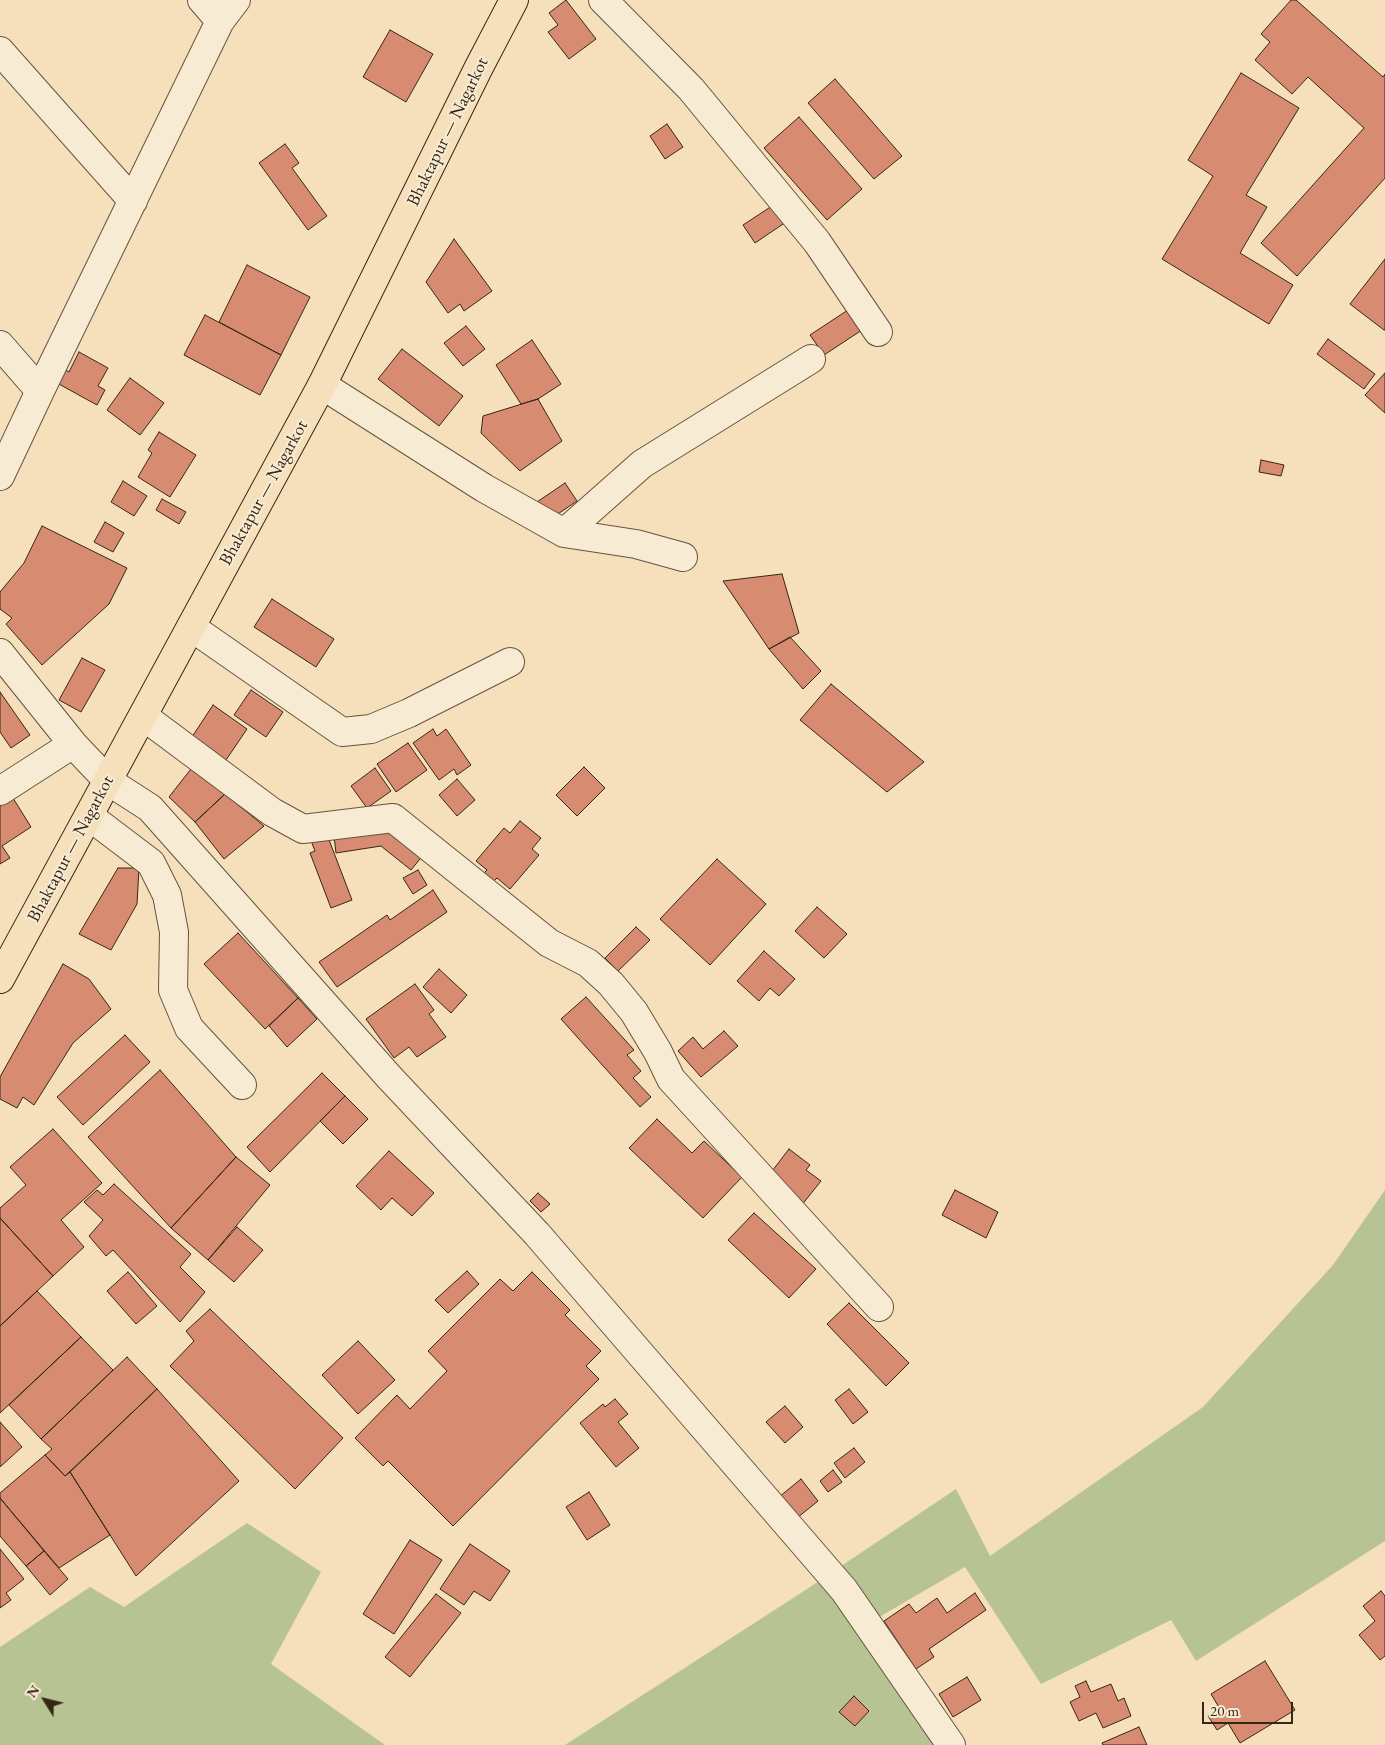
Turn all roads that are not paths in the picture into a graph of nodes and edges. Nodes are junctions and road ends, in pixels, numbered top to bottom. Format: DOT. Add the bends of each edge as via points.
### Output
graph roads {
  1 [pos="202,0"];
  2 [pos="236,0"];
  3 [pos="514,0"];
  4 [pos="603,0"];
  5 [pos="220,21"];
  6 [pos="0,51"];
  7 [pos="133,201"];
  8 [pos="878,332"];
  9 [pos="0,345"];
  10 [pos="811,360"];
  11 [pos="322,386"];
  12 [pos="40,391"];
  13 [pos="0,476"];
  14 [pos="564,533"];
  15 [pos="683,557"];
  16 [pos="191,627"];
  17 [pos="0,653"];
  18 [pos="510,662"];
  19 [pos="143,716"];
  20 [pos="73,744"];
  21 [pos="108,780"];
  22 [pos="0,791"];
  23 [pos="89,816"];
  24 [pos="0,979"];
  25 [pos="242,1085"];
  26 [pos="879,1307"];
  27 [pos="951,1745"];
  1 -- 5 [label="street"];
  2 -- 5 [label="street"];
  3 -- 11 [label="main road, Bhaktapur — Nagarkot"];
  4 -- 8 [label="street" via="691,88 817,242"];
  5 -- 7 [label="street"];
  6 -- 7 [label="street"];
  7 -- 12 [label="street"];
  9 -- 12 [label="street"];
  10 -- 14 [label="street" via="642,464"];
  11 -- 14 [label="street" via="484,488"];
  11 -- 16 [label="main road, Bhaktapur — Nagarkot"];
  12 -- 13 [label="street"];
  14 -- 15 [label="street" via="636,544"];
  16 -- 18 [label="street" via="342,732 371,729"];
  16 -- 19 [label="main road, Bhaktapur — Nagarkot"];
  17 -- 20 [label="street"];
  19 -- 21 [label="main road, Bhaktapur — Nagarkot"];
  19 -- 26 [label="street" via="272,812 303,829 393,818 549,943 588,963 634,1012 671,1079"];
  20 -- 21 [label="street"];
  20 -- 22 [label="street"];
  21 -- 23 [label="main road, Bhaktapur — Nagarkot"];
  21 -- 27 [label="street" via="150,808 390,1078 537,1234 844,1590"];
  23 -- 24 [label="main road, Bhaktapur — Nagarkot"];
  23 -- 25 [label="street" via="151,863 166,895 174,932 173,990 189,1028"];
}
